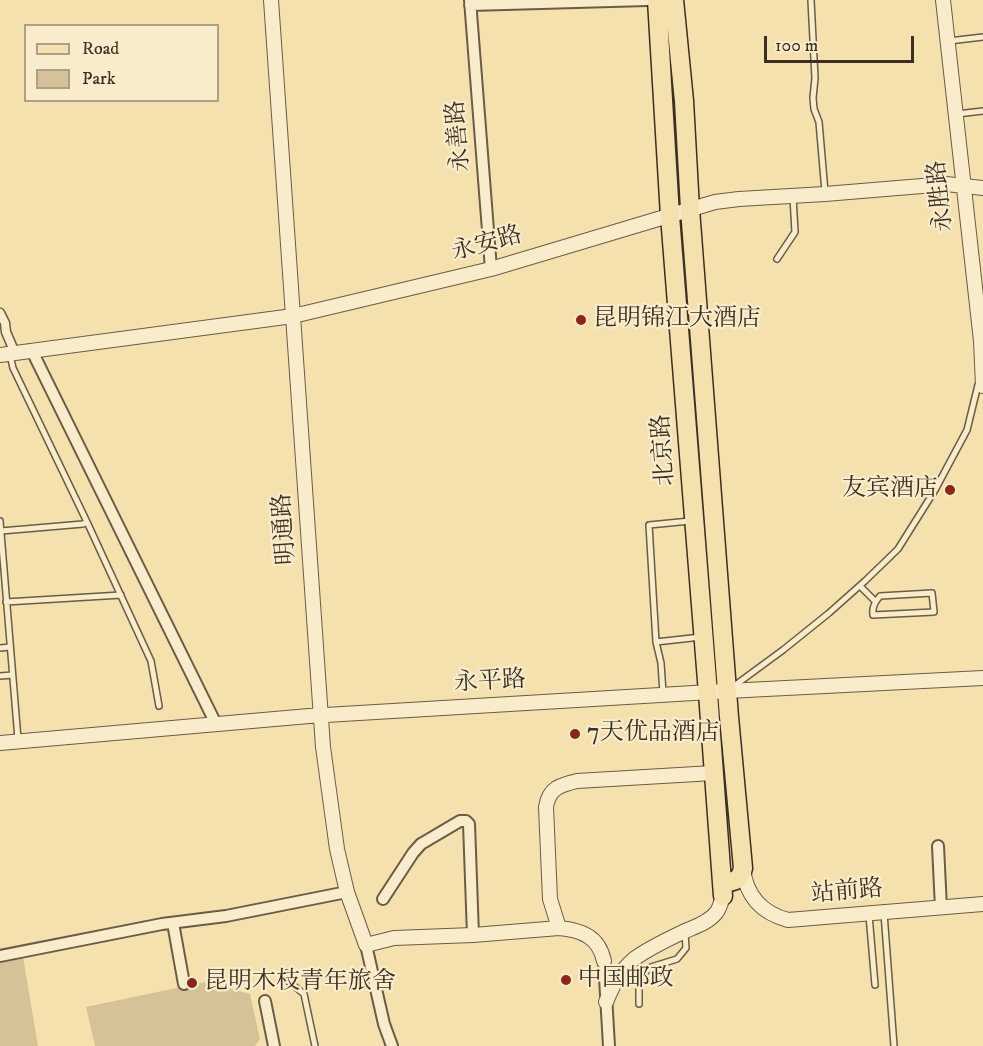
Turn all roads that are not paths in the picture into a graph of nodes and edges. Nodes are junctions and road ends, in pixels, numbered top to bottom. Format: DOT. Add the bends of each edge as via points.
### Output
graph roads {
  1 [pos="271,0"];
  2 [pos="647,0"];
  3 [pos="657,0"];
  4 [pos="674,0"];
  5 [pos="811,0"];
  6 [pos="943,0"];
  7 [pos="470,3"];
  8 [pos="983,37"];
  9 [pos="948,41"];
  10 [pos="983,111"];
  11 [pos="956,114"];
  12 [pos="964,185"];
  13 [pos="983,188"];
  14 [pos="825,194"];
  15 [pos="792,196"];
  16 [pos="690,209"];
  17 [pos="670,216"];
  18 [pos="777,259"];
  19 [pos="491,269"];
  20 [pos="0,313"];
  21 [pos="293,316"];
  22 [pos="32,351"];
  23 [pos="8,354"];
  24 [pos="981,369"];
  25 [pos="983,387"];
  26 [pos="0,521"];
  27 [pos="694,521"];
  28 [pos="87,522"];
  29 [pos="1,531"];
  30 [pos="1,544"];
  31 [pos="2,570"];
  32 [pos="860,586"];
  33 [pos="121,595"];
  34 [pos="4,598"];
  35 [pos="875,601"];
  36 [pos="8,622"];
  37 [pos="0,623"];
  38 [pos="703,637"];
  39 [pos="656,642"];
  40 [pos="0,648"];
  41 [pos="10,648"];
  42 [pos="12,675"];
  43 [pos="0,676"];
  44 [pos="983,678"];
  45 [pos="727,691"];
  46 [pos="708,693"];
  47 [pos="663,695"];
  48 [pos="159,706"];
  49 [pos="321,715"];
  50 [pos="216,724"];
  51 [pos="18,741"];
  52 [pos="0,742"];
  53 [pos="713,773"];
  54 [pos="938,846"];
  55 [pos="743,868"];
  56 [pos="722,878"];
  57 [pos="347,892"];
  58 [pos="723,896"];
  59 [pos="383,899"];
  60 [pos="983,904"];
  61 [pos="941,908"];
  62 [pos="884,912"];
  63 [pos="869,913"];
  64 [pos="173,923"];
  65 [pos="559,928"];
  66 [pos="685,931"];
  67 [pos="473,934"];
  68 [pos="366,945"];
  69 [pos="0,956"];
  70 [pos="604,961"];
  71 [pos="286,973"];
  72 [pos="184,984"];
  73 [pos="876,984"];
  74 [pos="266,1001"];
  75 [pos="606,1002"];
  76 [pos="639,1004"];
  77 [pos="274,1046"];
  78 [pos="315,1046"];
  79 [pos="392,1046"];
  80 [pos="609,1046"];
  81 [pos="894,1046"];
  1 -- 21 [label="street, 明通路"];
  2 -- 7 [label="street"];
  3 -- 17 [label="main road, 北京路"];
  4 -- 16 [label="main road, 北京路"];
  5 -- 14 [label="lane" via="813,98"];
  6 -- 9 [label="street, 永胜路"];
  7 -- 19 [label="street, 永善路"];
  8 -- 9 [label="lane"];
  9 -- 11 [label="street, 永胜路"];
  10 -- 11 [label="lane"];
  11 -- 12 [label="street, 永胜路"];
  12 -- 13 [label="street, 永安路"];
  12 -- 14 [label="street, 永安路"];
  12 -- 24 [label="street, 永胜路"];
  14 -- 15 [label="street, 永安路"];
  15 -- 16 [label="street, 永安路" via="715,202"];
  15 -- 18 [label="lane" via="795,232"];
  16 -- 17 [label="street, 永安路"];
  16 -- 45 [label="main road, 北京路"];
  17 -- 19 [label="street, 永安路"];
  17 -- 27 [label="main road, 北京路"];
  19 -- 21 [label="street, 永安路"];
  20 -- 23 [label="street"];
  21 -- 22 [label="street, 永安路"];
  21 -- 49 [label="street, 明通路"];
  22 -- 23 [label="street, 永安路"];
  22 -- 50 [label="street"];
  23 -- 28 [label="lane"];
  24 -- 25 [label="street, 永胜路"];
  24 -- 32 [label="lane" via="967,430 935,490 898,549"];
  26 -- 29 [label="lane"];
  27 -- 38 [label="main road, 北京路"];
  27 -- 39 [label="lane" via="649,525"];
  28 -- 29 [label="lane"];
  28 -- 33 [label="lane"];
  29 -- 30 [label="lane"];
  30 -- 31 [label="lane"];
  31 -- 34 [label="lane"];
  32 -- 35 [label="lane"];
  32 -- 45 [label="lane"];
  33 -- 34 [label="lane"];
  33 -- 48 [label="lane" via="151,661"];
  34 -- 36 [label="lane"];
  35 -- 35 [label="lane" via="873,615 934,612 932,593 880,596"];
  36 -- 37 [label="lane"];
  36 -- 41 [label="lane"];
  38 -- 39 [label="lane"];
  38 -- 46 [label="main road, 北京路"];
  39 -- 47 [label="lane"];
  40 -- 41 [label="lane"];
  41 -- 42 [label="lane"];
  42 -- 43 [label="lane"];
  42 -- 51 [label="lane"];
  44 -- 45 [label="street, 永平路"];
  45 -- 46 [label="street, 永平路"];
  45 -- 55 [label="main road, 北京路"];
  46 -- 47 [label="street, 永平路"];
  46 -- 53 [label="main road, 北京路"];
  47 -- 49 [label="street, 永平路"];
  49 -- 50 [label="street, 永平路"];
  49 -- 57 [label="street, 明通路" via="337,849"];
  50 -- 51 [label="street, 永平路"];
  51 -- 52 [label="street, 永平路"];
  53 -- 56 [label="main road, 北京路"];
  53 -- 65 [label="street" via="577,781 553,790 547,798 546,819 550,899"];
  54 -- 61 [label="street"];
  55 -- 56 [label="main road" via="737,880 728,882"];
  55 -- 63 [label="street, 站前路" via="753,898 781,918"];
  56 -- 58 [label="main road, 北京路"];
  57 -- 64 [label="street"];
  57 -- 68 [label="street, 明通路"];
  58 -- 66 [label="street" via="715,915"];
  59 -- 67 [label="street" via="421,844 460,820 466,821"];
  60 -- 61 [label="street, 站前路"];
  61 -- 62 [label="street, 站前路"];
  62 -- 63 [label="street, 站前路"];
  62 -- 81 [label="lane"];
  63 -- 73 [label="lane"];
  64 -- 69 [label="street"];
  64 -- 72 [label="street"];
  65 -- 67 [label="street"];
  65 -- 70 [label="street" via="585,934 597,943"];
  66 -- 75 [label="street" via="633,960 612,985"];
  66 -- 76 [label="lane" via="686,948 677,958 643,974"];
  67 -- 68 [label="street" via="394,938"];
  68 -- 79 [label="street, 明通路"];
  70 -- 75 [label="street"];
  71 -- 78 [label="lane" via="288,981 304,994"];
  74 -- 77 [label="street"];
  75 -- 80 [label="street"];
}
